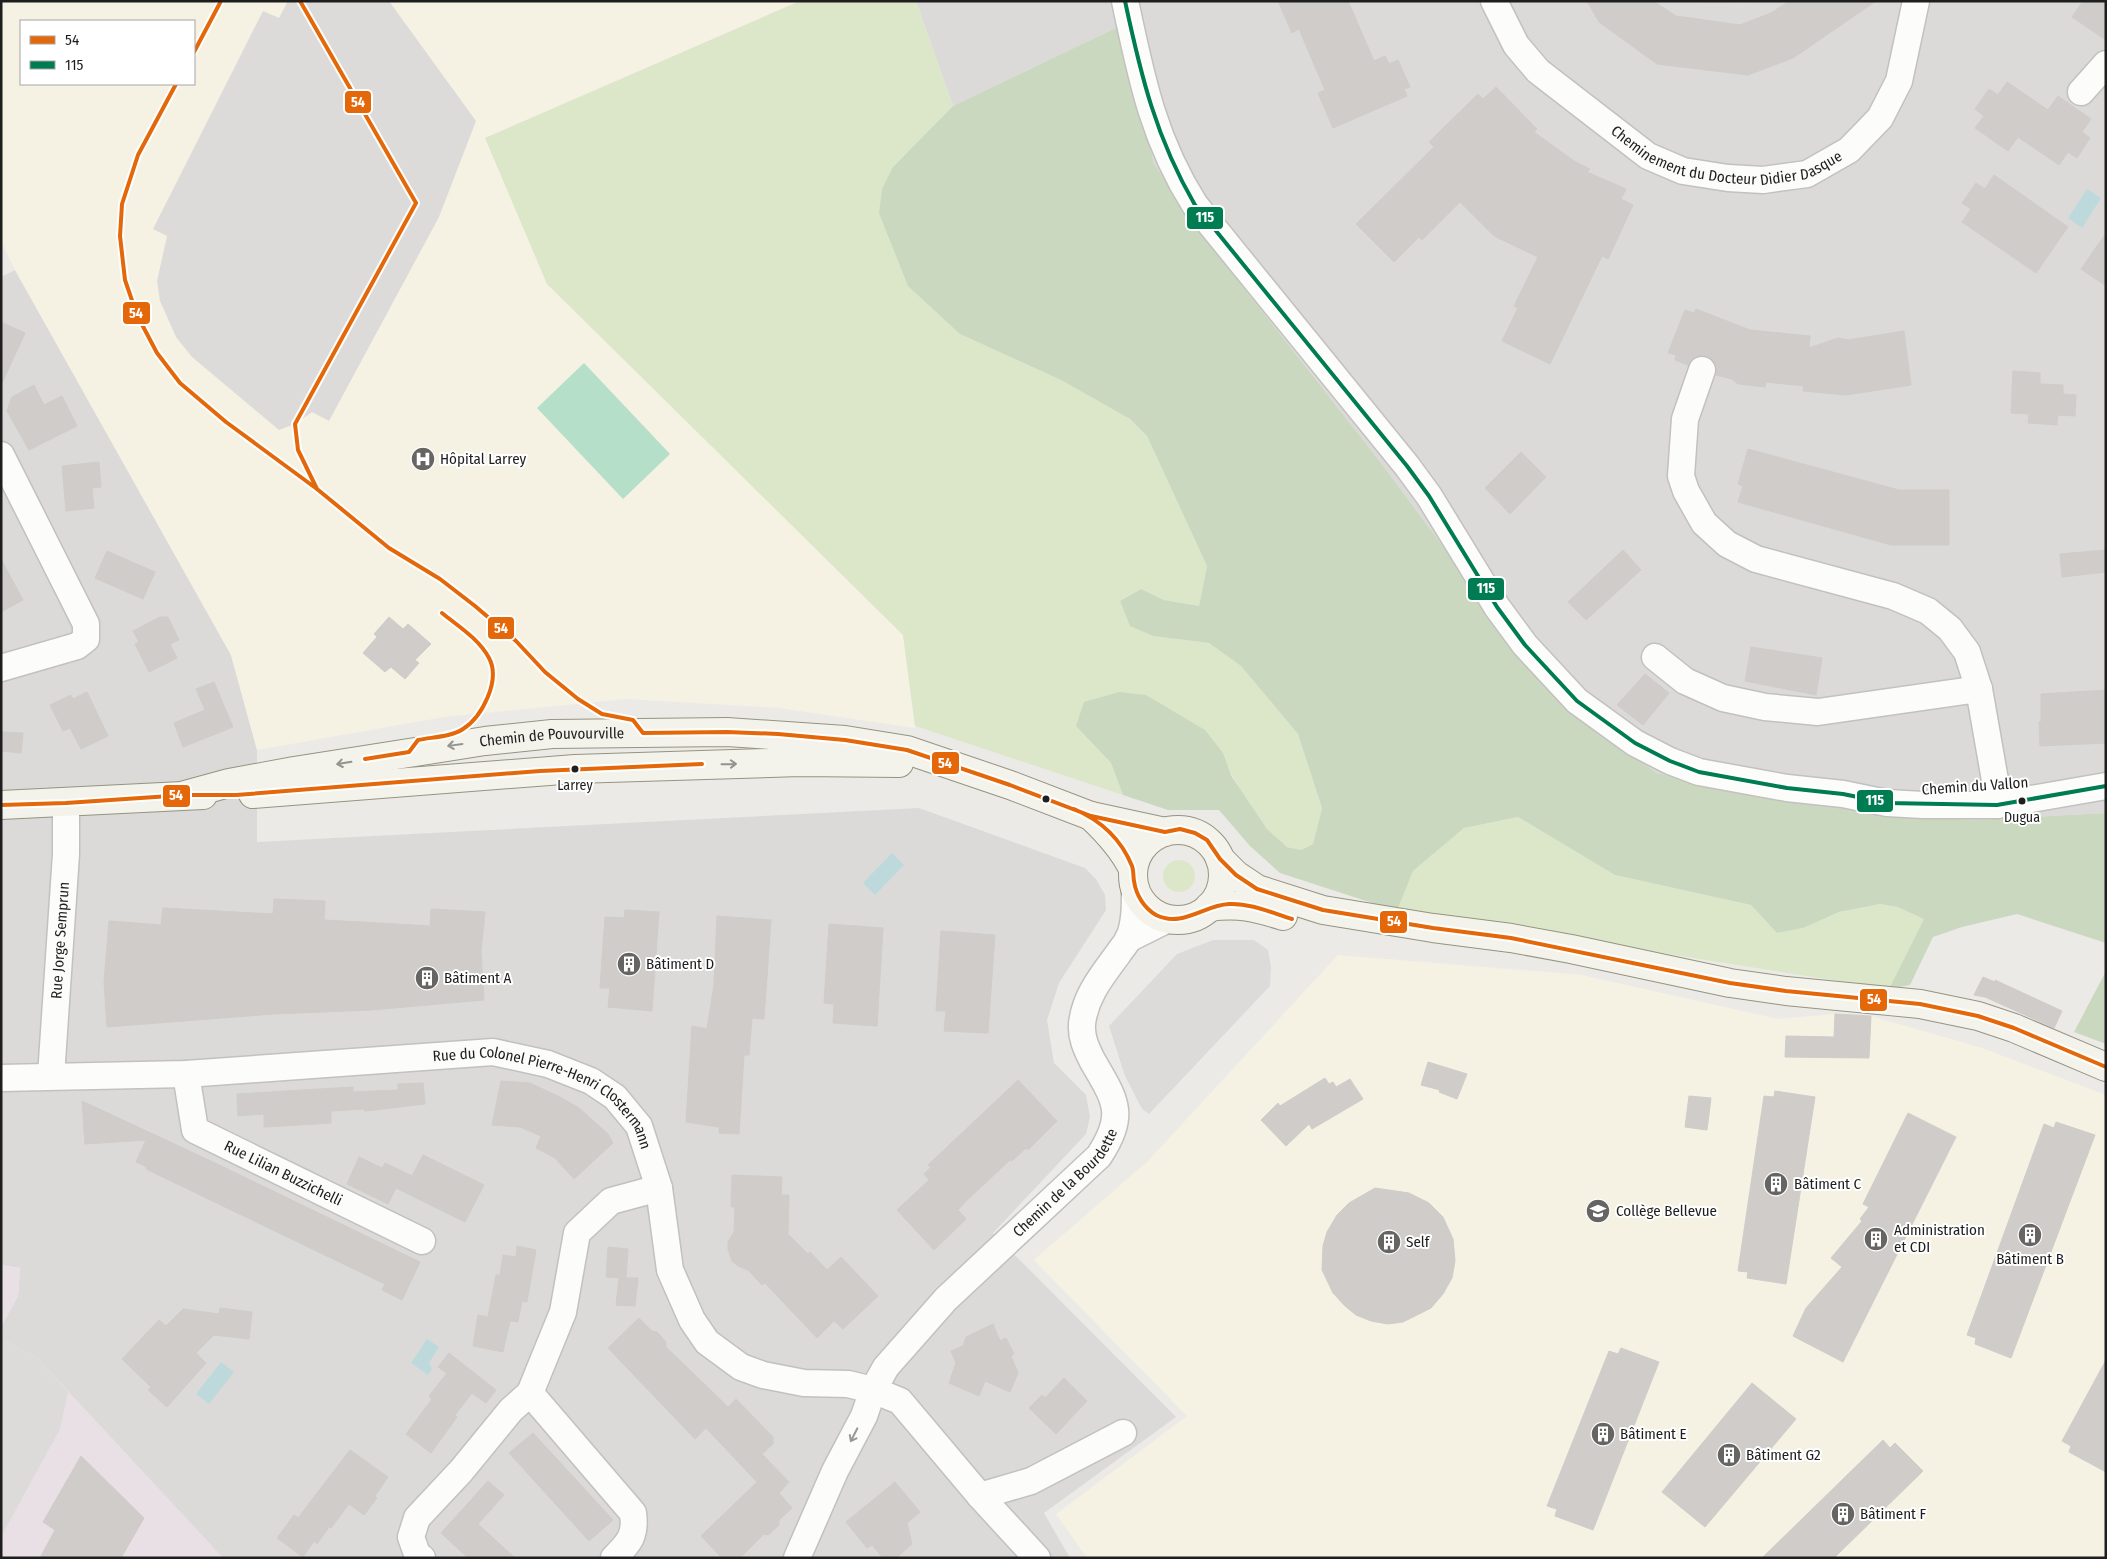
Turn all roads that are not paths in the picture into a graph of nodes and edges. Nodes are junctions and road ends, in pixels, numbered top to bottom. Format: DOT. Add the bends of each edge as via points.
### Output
graph roads {
  1 [pos="1125,1"];
  2 [pos="1494,1"];
  3 [pos="1916,1"];
  4 [pos="2106,64"];
  5 [pos="2081,92"];
  6 [pos="1702,370"];
  7 [pos="1,454"];
  8 [pos="1655,657"];
  9 [pos="1,668"];
  10 [pos="1979,689"];
  11 [pos="951,765"];
  12 [pos="2106,773"];
  13 [pos="2106,786"];
  14 [pos="185,795"];
  15 [pos="1997,796"];
  16 [pos="66,803"];
  17 [pos="1,805"];
  18 [pos="1091,816"];
  19 [pos="1165,832"];
  20 [pos="1220,859"];
  21 [pos="1134,879"];
  22 [pos="1209,907"];
  23 [pos="1168,919"];
  24 [pos="1433,928"];
  25 [pos="1128,939"];
  26 [pos="2106,1067"];
  27 [pos="186,1074"];
  28 [pos="51,1076"];
  29 [pos="1,1078"];
  30 [pos="659,1188"];
  31 [pos="422,1240"];
  32 [pos="873,1390"];
  33 [pos="530,1392"];
  34 [pos="1123,1433"];
  35 [pos="980,1496"];
  36 [pos="422,1558"];
  37 [pos="614,1558"];
  38 [pos="797,1558"];
  39 [pos="1037,1558"];
  1 -- 15 [label="street, Chemin du Vallon" via="1148,104 1162,145 1195,205 1429,496 1525,645 1578,701 1635,743 1699,772 1887,803"];
  2 -- 3 [label="street, Cheminement du Docteur Didier Dasque" via="1516,45 1538,71 1648,156 1683,171 1763,180 1807,174 1849,150 1880,118 1899,81"];
  4 -- 5 [label="street"];
  6 -- 10 [label="street" via="1685,419 1681,476 1686,492 1704,523 1727,544 1756,559 1893,596 1928,611 1950,629 1968,652"];
  7 -- 9 [label="street" via="86,624 86,638 77,646"];
  8 -- 10 [label="street" via="1685,681 1722,698 1765,707 1818,712"];
  10 -- 15 [label="street"];
  14 -- 11 [label="street, Chemin de Pouvourville, one-way" via="236,795 594,768 800,762"];
  11 -- 14 [label="street, Chemin de Pouvourville, one-way" via="907,750 778,734 552,734 485,741 294,771"];
  11 -- 18 [label="street, Chemin de Pouvourville"];
  12 -- 15 [label="street, Chemin du Vallon"];
  13 -- 15 [label="street, Chemin du Vallon"];
  14 -- 16 [label="street, Chemin de Pouvourville"];
  16 -- 17 [label="street, Chemin de Pouvourville"];
  16 -- 28 [label="street, Rue Jorge Semprun" via="66,854"];
  18 -- 19 [label="street, Chemin de Pouvourville"];
  18 -- 21 [label="street, Chemin de Pouvourville" via="1126,854"];
  19 -- 20 [label="street, Chemin de Pouvourville" via="1180,829 1194,833 1208,840"];
  19 -- 21 [label="street" via="1147,842 1141,850"];
  20 -- 22 [label="street" via="1220,890"];
  20 -- 24 [label="street, Chemin de Pouvourville" via="1257,889 1290,901 1323,910"];
  21 -- 23 [label="street, Chemin de Pouvourville" via="1148,908"];
  21 -- 25 [label="street, Chemin de la Bourdette" via="1135,911"];
  22 -- 23 [label="street, Chemin de Pouvourville" via="1190,918"];
  22 -- 24 [label="street, Chemin de Pouvourville" via="1229,904 1251,906 1308,925 1331,929 1383,931"];
  23 -- 25 [label="street, Chemin de la Bourdette"];
  24 -- 26 [label="street, Chemin de Pouvourville" via="1571,949 1730,983 1920,1004 1978,1016 2014,1028"];
  25 -- 32 [label="street, Chemin de la Bourdette" via="1088,996 1082,1023 1086,1048 1114,1099 1115,1124 1111,1137 1099,1156 946,1299 886,1367"];
  27 -- 28 [label="street, Rue du Colonel Pierre-Henri Clostermann"];
  27 -- 30 [label="street, Rue du Colonel Pierre-Henri Clostermann" via="493,1052 548,1064 591,1081 624,1106 639,1126"];
  27 -- 31 [label="street, Rue Lilian Buzzichelli" via="195,1130"];
  28 -- 29 [label="street, Rue du Colonel Pierre-Henri Clostermann"];
  30 -- 32 [label="street, Rue du Colonel Pierre-Henri Clostermann" via="670,1270 692,1320 708,1342 741,1367 763,1376 804,1383 848,1384"];
  30 -- 33 [label="street" via="611,1201 577,1233 563,1312"];
  32 -- 35 [label="street" via="900,1401"];
  32 -- 38 [label="street, Chemin de la Bourdette, one-way" via="864,1416 835,1471"];
  33 -- 36 [label="street" via="417,1518 411,1537 417,1554"];
  33 -- 37 [label="street" via="633,1513 635,1529"];
  34 -- 35 [label="street" via="1030,1480"];
  35 -- 39 [label="street"];
}
